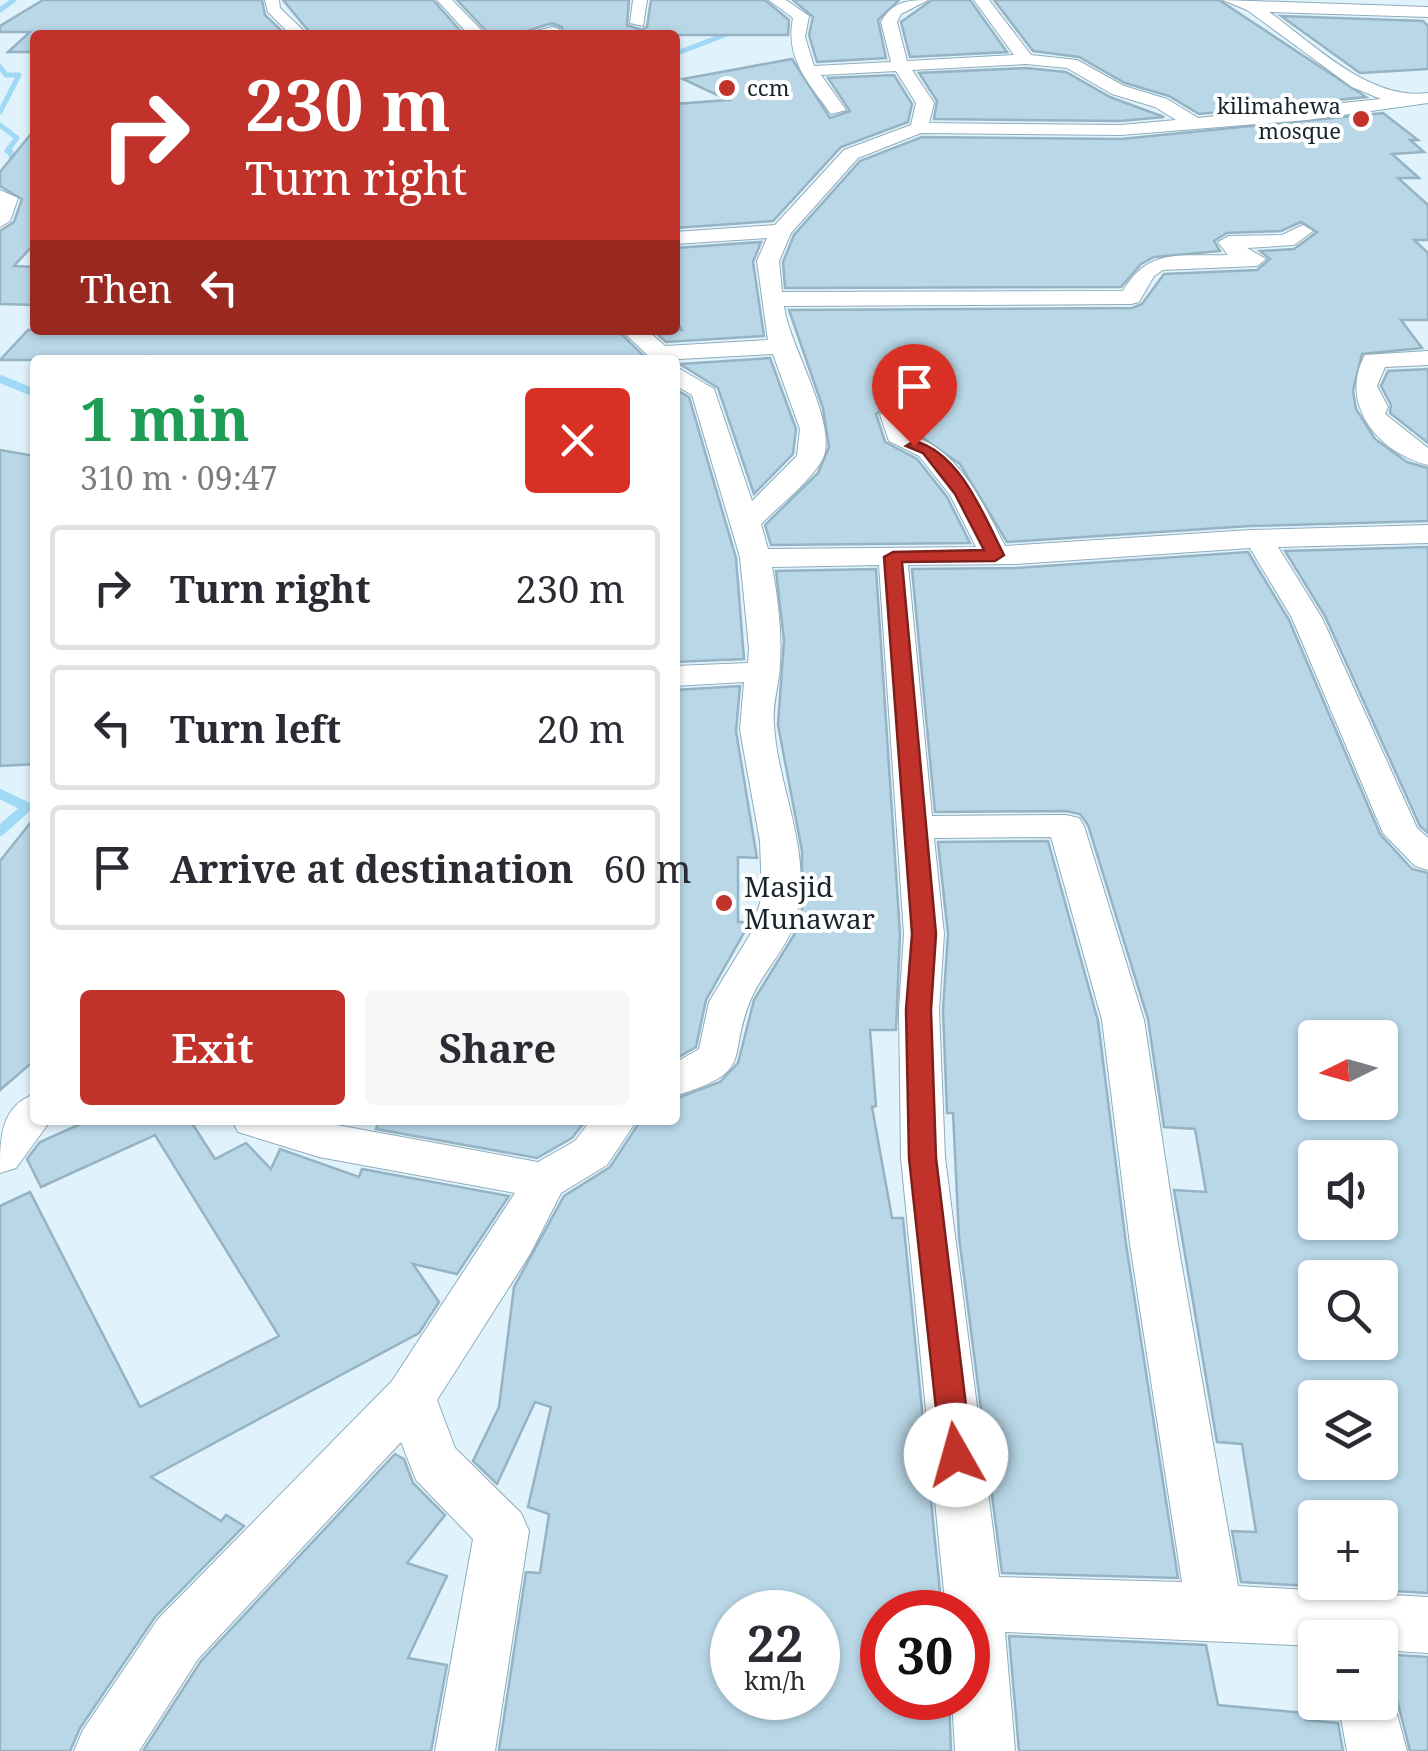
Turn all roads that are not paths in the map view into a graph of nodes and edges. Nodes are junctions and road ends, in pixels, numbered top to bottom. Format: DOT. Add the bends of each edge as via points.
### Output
graph roads {
  1 [pos="272,0"];
  2 [pos="444,0"];
  3 [pos="640,0"];
  4 [pos="776,0"];
  5 [pos="920,0"];
  6 [pos="981,0"];
  7 [pos="1230,0"];
  8 [pos="1252,7"];
  9 [pos="1428,12"];
  10 [pos="638,23"];
  11 [pos="295,30"];
  12 [pos="473,30"];
  13 [pos="1026,59"];
  14 [pos="901,67"];
  15 [pos="811,71"];
  16 [pos="1406,98"];
  17 [pos="1428,102"];
  18 [pos="1161,103"];
  19 [pos="837,110"];
  20 [pos="1354,110"];
  21 [pos="1196,125"];
  22 [pos="918,128"];
  23 [pos="0,196"];
  24 [pos="0,221"];
  25 [pos="781,231"];
  26 [pos="1304,231"];
  27 [pos="680,238"];
  28 [pos="772,299"];
  29 [pos="638,335"];
  30 [pos="780,347"];
  31 [pos="660,355"];
  32 [pos="1428,358"];
  33 [pos="680,360"];
  34 [pos="680,372"];
  35 [pos="892,415"];
  36 [pos="1428,457"];
  37 [pos="746,522"];
  38 [pos="1428,534"];
  39 [pos="1260,539"];
  40 [pos="995,555"];
  41 [pos="893,557"];
  42 [pos="757,558"];
  43 [pos="762,672"];
  44 [pos="680,676"];
  45 [pos="915,827"];
  46 [pos="1428,858"];
  47 [pos="680,1078"];
  48 [pos="30,1117"];
  49 [pos="270,1125"];
  50 [pos="611,1125"];
  51 [pos="0,1156"];
  52 [pos="544,1181"];
  53 [pos="410,1397"];
  54 [pos="972,1590"];
  55 [pos="990,1605"];
  56 [pos="1215,1613"];
  57 [pos="1298,1622"];
  58 [pos="1428,1625"];
  59 [pos="1398,1626"];
  60 [pos="983,1720"];
  61 [pos="1371,1720"];
  62 [pos="104,1751"];
  63 [pos="465,1751"];
  64 [pos="985,1751"];
  65 [pos="1377,1751"];
  1 -- 11 [label="street"];
  2 -- 12 [label="street"];
  3 -- 10 [label="street"];
  4 -- 15 [label="street" via="804,21 797,49"];
  5 -- 14 [label="street" via="889,22"];
  6 -- 13 [label="street"];
  7 -- 8 [label="street"];
  8 -- 9 [label="street"];
  8 -- 16 [label="street" via="1358,83"];
  13 -- 14 [label="street"];
  13 -- 18 [label="street" via="1071,63 1129,96"];
  14 -- 15 [label="street"];
  14 -- 22 [label="street" via="925,103"];
  15 -- 19 [label="street"];
  16 -- 17 [label="street"];
  16 -- 20 [label="street"];
  18 -- 20 [label="street"];
  18 -- 21 [label="street"];
  20 -- 21 [label="street"];
  21 -- 22 [label="street"];
  22 -- 25 [label="street" via="852,154"];
  23 -- 24 [label="street" via="8,198"];
  25 -- 27 [label="street"];
  25 -- 28 [label="street" via="768,261"];
  26 -- 28 [label="street" via="1287,241 1229,242 1255,259 1249,261 1158,264 1131,296 1066,297 1056,303"];
  28 -- 30 [label="street"];
  29 -- 31 [label="street"];
  30 -- 33 [label="street"];
  30 -- 37 [label="street" via="813,429 810,458"];
  32 -- 36 [label="street" via="1374,360 1365,386 1372,416"];
  34 -- 37 [label="street" via="710,405"];
  35 -- 40 [label="street" via="902,441 928,450 963,493"];
  37 -- 42 [label="street"];
  38 -- 39 [label="street"];
  39 -- 40 [label="street"];
  39 -- 46 [label="street" via="1308,618 1400,833"];
  40 -- 41 [label="street"];
  41 -- 42 [label="street"];
  41 -- 45 [label="street"];
  42 -- 43 [label="street"];
  43 -- 44 [label="street"];
  43 -- 47 [label="street" via="756,703 781,852 775,922 728,1004 722,1052"];
  45 -- 54 [label="street" via="924,934 922,1158"];
  45 -- 56 [label="street" via="1066,826 1123,1020"];
  48 -- 51 [label="street"];
  49 -- 52 [label="street"];
  50 -- 52 [label="street" via="592,1152"];
  52 -- 53 [label="street" via="513,1241"];
  53 -- 62 [label="street" via="178,1639"];
  53 -- 63 [label="street" via="435,1464 502,1532"];
  55 -- 56 [label="street"];
  56 -- 57 [label="street"];
  58 -- 59 [label="street"];
  60 -- 64 [label="street"];
  61 -- 65 [label="street"];
}
